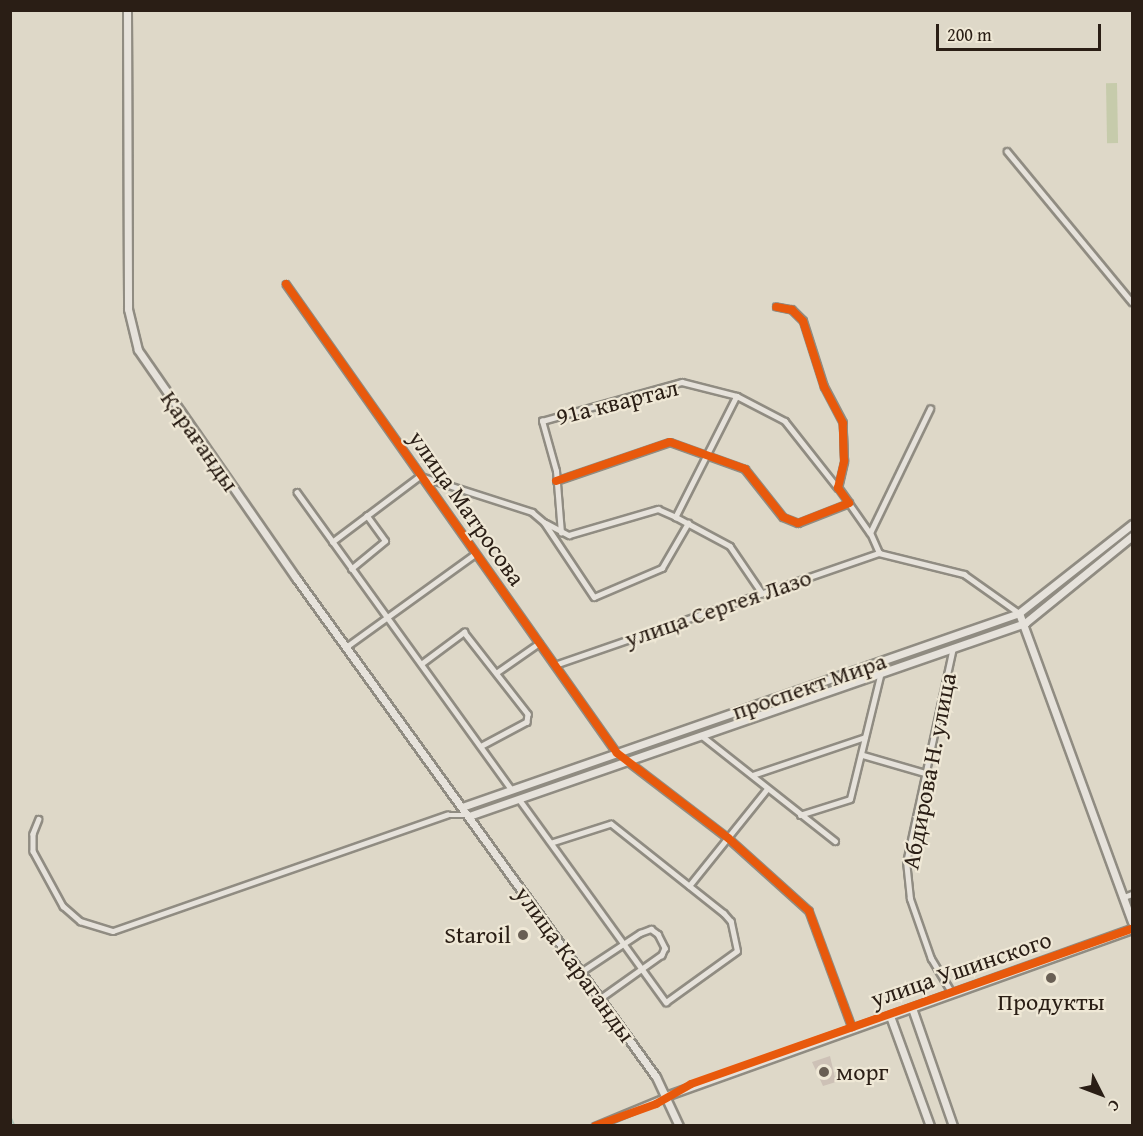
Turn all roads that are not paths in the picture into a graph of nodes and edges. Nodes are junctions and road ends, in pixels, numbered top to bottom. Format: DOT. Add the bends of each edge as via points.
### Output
graph roads {
  1 [pos="127,10"];
  2 [pos="1007,151"];
  3 [pos="286,284"];
  4 [pos="1132,302"];
  5 [pos="776,307"];
  6 [pos="737,396"];
  7 [pos="930,409"];
  8 [pos="710,453"];
  9 [pos="420,476"];
  10 [pos="556,480"];
  11 [pos="838,488"];
  12 [pos="297,492"];
  13 [pos="849,504"];
  14 [pos="367,516"];
  15 [pos="676,517"];
  16 [pos="544,522"];
  17 [pos="688,523"];
  18 [pos="1132,524"];
  19 [pos="870,532"];
  20 [pos="561,533"];
  21 [pos="1132,536"];
  22 [pos="332,542"];
  23 [pos="879,553"];
  24 [pos="475,554"];
  25 [pos="351,569"];
  26 [pos="762,593"];
  27 [pos="1019,613"];
  28 [pos="389,618"];
  29 [pos="1025,623"];
  30 [pos="539,643"];
  31 [pos="346,647"];
  32 [pos="953,648"];
  33 [pos="421,664"];
  34 [pos="558,664"];
  35 [pos="881,672"];
  36 [pos="496,673"];
  37 [pos="701,735"];
  38 [pos="865,737"];
  39 [pos="482,746"];
  40 [pos="617,753"];
  41 [pos="863,755"];
  42 [pos="632,760"];
  43 [pos="925,772"];
  44 [pos="753,775"];
  45 [pos="767,789"];
  46 [pos="512,790"];
  47 [pos="519,799"];
  48 [pos="462,807"];
  49 [pos="455,813"];
  50 [pos="800,815"];
  51 [pos="469,816"];
  52 [pos="39,819"];
  53 [pos="728,837"];
  54 [pos="835,841"];
  55 [pos="552,843"];
  56 [pos="689,886"];
  57 [pos="1132,894"];
  58 [pos="1124,897"];
  59 [pos="1132,922"];
  60 [pos="1132,929"];
  61 [pos="625,944"];
  62 [pos="643,970"];
  63 [pos="581,972"];
  64 [pos="951,992"];
  65 [pos="600,999"];
  66 [pos="912,1008"];
  67 [pos="890,1016"];
  68 [pos="852,1027"];
  69 [pos="668,1095"];
  70 [pos="595,1125"];
  71 [pos="679,1125"];
  72 [pos="930,1125"];
  73 [pos="953,1125"];
  1 -- 31 [label="main road, Қарағанды" via="128,309 133,337 143,360"];
  2 -- 4 [label="street"];
  3 -- 9 [label="street, улица Матросова"];
  5 -- 11 [label="street" via="792,310 803,321 824,387 843,423 844,460"];
  6 -- 8 [label="street"];
  6 -- 10 [label="street, 91а квартал" via="682,382 542,421"];
  6 -- 11 [label="street" via="785,421"];
  7 -- 19 [label="street"];
  8 -- 10 [label="street" via="670,442"];
  8 -- 13 [label="street" via="745,469 783,517 798,523"];
  8 -- 15 [label="street"];
  9 -- 14 [label="street"];
  9 -- 16 [label="street" via="506,501"];
  9 -- 24 [label="street, улица Матросова"];
  10 -- 20 [label="street"];
  11 -- 13 [label="street"];
  12 -- 22 [label="street"];
  13 -- 19 [label="street"];
  14 -- 22 [label="street"];
  14 -- 25 [label="street" via="385,541"];
  15 -- 17 [label="street"];
  15 -- 20 [label="street" via="658,509"];
  16 -- 17 [label="street" via="594,597 662,568"];
  16 -- 20 [label="street"];
  17 -- 26 [label="street" via="730,546"];
  18 -- 27 [label="main road, проспект Мира"];
  19 -- 23 [label="street"];
  21 -- 29 [label="main road, проспект Мира"];
  22 -- 25 [label="street"];
  23 -- 26 [label="street, улица Сергея Лазо"];
  23 -- 27 [label="street" via="964,574"];
  24 -- 28 [label="street"];
  24 -- 30 [label="street, улица Матросова"];
  25 -- 28 [label="street"];
  26 -- 34 [label="street, улица Сергея Лазо"];
  27 -- 29 [label="main road"];
  27 -- 40 [label="main road, проспект Мира"];
  28 -- 31 [label="street"];
  28 -- 33 [label="street"];
  29 -- 32 [label="main road, проспект Мира"];
  29 -- 58 [label="main road"];
  30 -- 34 [label="street, улица Матросова"];
  30 -- 36 [label="street"];
  31 -- 48 [label="main road, Қарағанды"];
  32 -- 35 [label="main road, проспект Мира"];
  32 -- 43 [label="street, Абдирова Н. улица"];
  33 -- 36 [label="street" via="464,632"];
  33 -- 39 [label="street"];
  34 -- 40 [label="street, улица Матросова"];
  35 -- 37 [label="main road, проспект Мира"];
  35 -- 38 [label="street"];
  36 -- 39 [label="street" via="528,714 527,722"];
  37 -- 42 [label="main road, проспект Мира"];
  37 -- 44 [label="street"];
  38 -- 41 [label="street"];
  38 -- 44 [label="street"];
  39 -- 46 [label="street"];
  40 -- 42 [label="street"];
  40 -- 46 [label="main road, проспект Мира"];
  41 -- 43 [label="street"];
  41 -- 50 [label="street" via="850,799"];
  42 -- 47 [label="main road, проспект Мира"];
  42 -- 53 [label="street"];
  43 -- 64 [label="street, Абдирова Н. улица" via="907,852 908,888 931,959"];
  44 -- 45 [label="street"];
  45 -- 50 [label="street"];
  45 -- 53 [label="street"];
  46 -- 48 [label="main road, проспект Мира"];
  47 -- 51 [label="main road, проспект Мира"];
  47 -- 55 [label="street"];
  48 -- 49 [label="street"];
  48 -- 51 [label="main road, улица Караганды"];
  49 -- 51 [label="street"];
  49 -- 52 [label="street" via="113,931 86,924 63,906 33,851 33,834"];
  50 -- 54 [label="street"];
  51 -- 63 [label="main road, улица Караганды"];
  53 -- 56 [label="street"];
  53 -- 68 [label="street" via="809,911"];
  55 -- 56 [label="street" via="611,824"];
  55 -- 61 [label="street"];
  56 -- 62 [label="street" via="731,922 737,951 666,1002"];
  57 -- 58 [label="street"];
  58 -- 59 [label="main road"];
  60 -- 64 [label="main road, улица Ушинского"];
  61 -- 62 [label="street"];
  61 -- 62 [label="street" via="651,929 658,933 665,948"];
  61 -- 63 [label="street"];
  62 -- 65 [label="street"];
  63 -- 65 [label="main road, улица Караганды"];
  64 -- 66 [label="main road, улица Ушинского"];
  65 -- 69 [label="main road, улица Караганды"];
  66 -- 67 [label="main road, улица Ушинского"];
  66 -- 73 [label="main road"];
  67 -- 68 [label="main road, улица Ушинского"];
  67 -- 72 [label="main road"];
  68 -- 69 [label="main road, улица Ушинского"];
  69 -- 70 [label="street"];
  69 -- 71 [label="main road, улица Караганды"];
}
